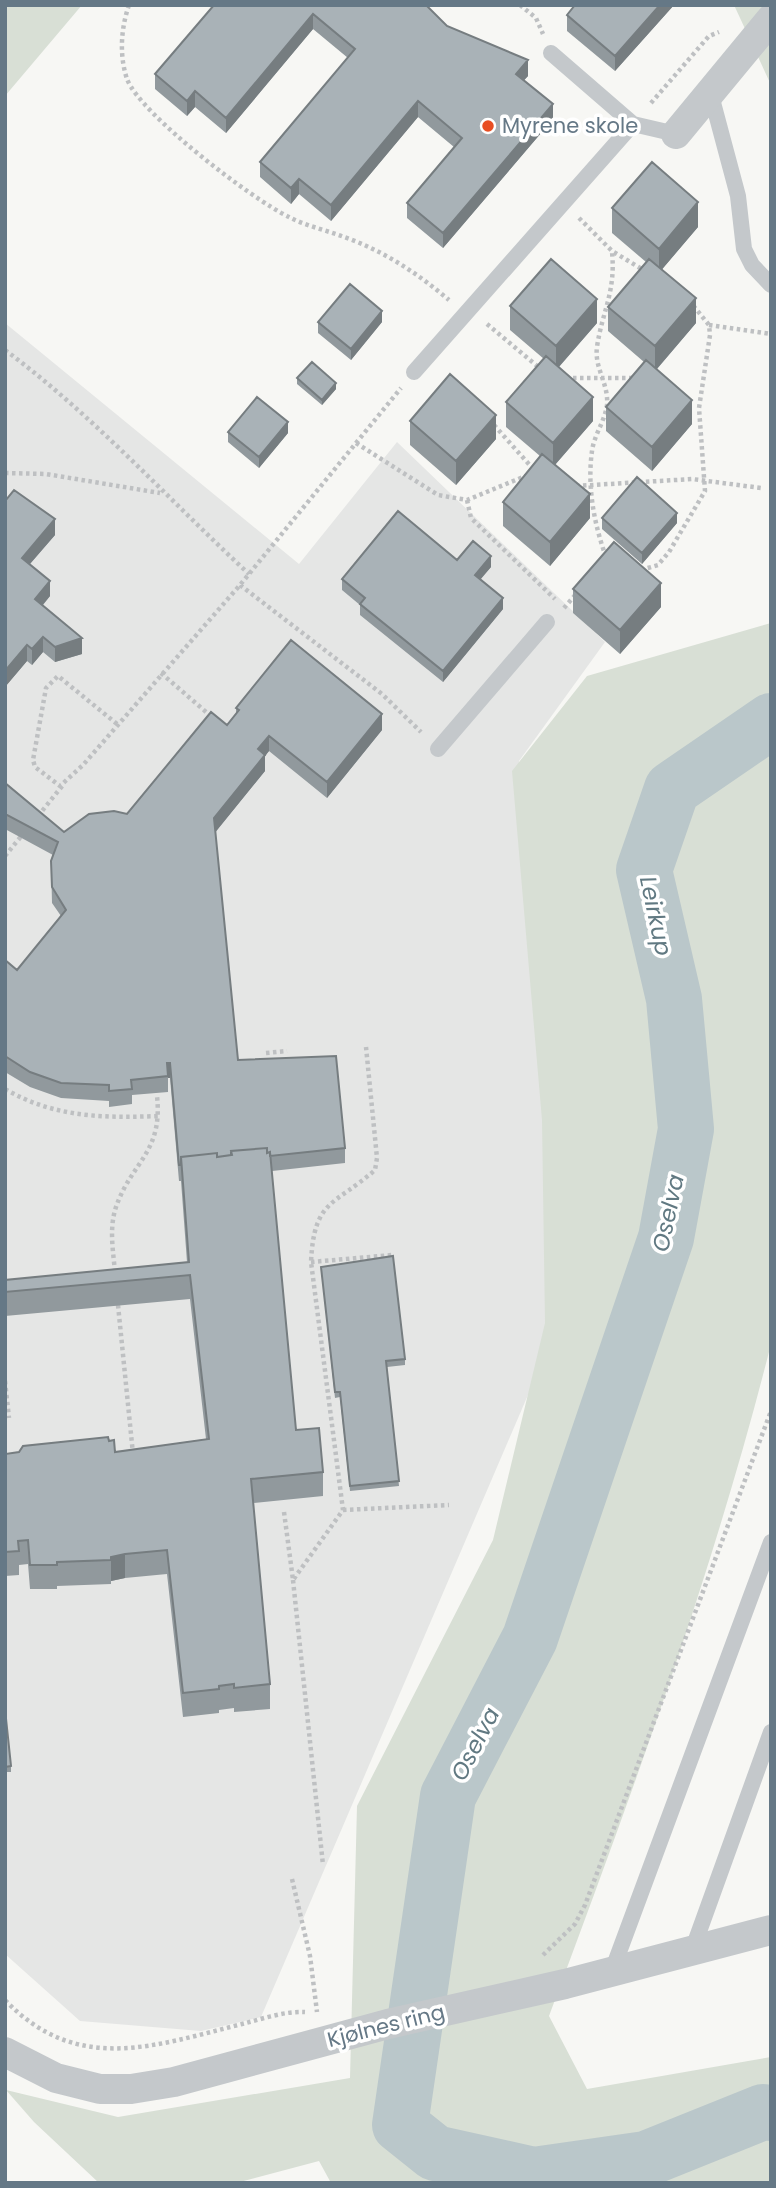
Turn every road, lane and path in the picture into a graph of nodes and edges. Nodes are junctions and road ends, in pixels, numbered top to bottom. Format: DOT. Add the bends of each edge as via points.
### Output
graph roads {
  1 [pos="129,5"];
  2 [pos="520,5"];
  3 [pos="771,19"];
  4 [pos="727,28"];
  5 [pos="551,53"];
  6 [pos="711,95"];
  7 [pos="633,124"];
  8 [pos="676,134"];
  9 [pos="564,202"];
  10 [pos="612,251"];
  11 [pos="652,275"];
  12 [pos="771,285"];
  13 [pos="682,295"];
  14 [pos="468,311"];
  15 [pos="709,325"];
  16 [pos="771,334"];
  17 [pos="5,350"];
  18 [pos="414,372"];
  19 [pos="551,375"];
  20 [pos="601,378"];
  21 [pos="643,378"];
  22 [pos="565,379"];
  23 [pos="689,402"];
  24 [pos="699,408"];
  25 [pos="488,419"];
  26 [pos="356,443"];
  27 [pos="536,472"];
  28 [pos="5,473"];
  29 [pos="544,474"];
  30 [pos="706,481"];
  31 [pos="567,482"];
  32 [pos="591,485"];
  33 [pos="761,488"];
  34 [pos="163,493"];
  35 [pos="467,500"];
  36 [pos="606,559"];
  37 [pos="617,562"];
  38 [pos="629,566"];
  39 [pos="598,567"];
  40 [pos="249,574"];
  41 [pos="240,585"];
  42 [pos="583,585"];
  43 [pos="547,622"];
  44 [pos="161,673"];
  45 [pos="220,723"];
  46 [pos="117,724"];
  47 [pos="438,749"];
  48 [pos="63,784"];
  49 [pos="5,856"];
  50 [pos="366,1046"];
  51 [pos="287,1051"];
  52 [pos="265,1054"];
  53 [pos="5,1089"];
  54 [pos="157,1096"];
  55 [pos="159,1116"];
  56 [pos="392,1255"];
  57 [pos="312,1262"];
  58 [pos="116,1283"];
  59 [pos="118,1305"];
  60 [pos="5,1381"];
  61 [pos="771,1411"];
  62 [pos="9,1418"];
  63 [pos="133,1456"];
  64 [pos="449,1505"];
  65 [pos="344,1510"];
  66 [pos="284,1512"];
  67 [pos="771,1542"];
  68 [pos="293,1580"];
  69 [pos="771,1732"];
  70 [pos="323,1864"];
  71 [pos="292,1879"];
  72 [pos="771,1930"];
  73 [pos="692,1951"];
  74 [pos="538,1958"];
  75 [pos="612,1971"];
  76 [pos="5,2000"];
  77 [pos="298,2012"];
  78 [pos="317,2013"];
  79 [pos="5,2052"];
  1 -- 14 [label="path" via="121,47 128,81 170,128 266,206 383,254"];
  2 -- 5 [label="path" via="536,18"];
  3 -- 6 [label="street"];
  4 -- 7 [label="path" via="709,36"];
  5 -- 7 [label="lane"];
  6 -- 8 [label="street"];
  6 -- 12 [label="lane" via="738,196 744,249"];
  7 -- 8 [label="lane"];
  7 -- 9 [label="lane"];
  9 -- 10 [label="path"];
  9 -- 14 [label="lane"];
  10 -- 11 [label="path"];
  10 -- 20 [label="path" via="610,301 596,351"];
  13 -- 15 [label="path"];
  14 -- 18 [label="lane"];
  14 -- 19 [label="path"];
  15 -- 16 [label="path"];
  15 -- 24 [label="path"];
  17 -- 34 [label="path" via="75,406"];
  18 -- 26 [label="path"];
  20 -- 21 [label="path"];
  20 -- 22 [label="path"];
  20 -- 32 [label="path" via="607,404 592,452"];
  23 -- 24 [label="path"];
  24 -- 30 [label="path"];
  25 -- 27 [label="path"];
  26 -- 35 [label="path" via="438,495"];
  26 -- 40 [label="path"];
  27 -- 29 [label="path"];
  27 -- 35 [label="path"];
  28 -- 34 [label="path" via="46,474"];
  30 -- 32 [label="path"];
  30 -- 33 [label="path"];
  30 -- 38 [label="path" via="705,491 669,552 649,569"];
  31 -- 32 [label="path"];
  32 -- 36 [label="path" via="597,533"];
  34 -- 40 [label="path"];
  35 -- 42 [label="path" via="471,518 565,609"];
  36 -- 37 [label="path"];
  36 -- 39 [label="path"];
  40 -- 41 [label="path"];
  41 -- 44 [label="path"];
  41 -- 47 [label="path" via="382,694"];
  43 -- 47 [label="lane"];
  44 -- 45 [label="path"];
  44 -- 46 [label="path"];
  46 -- 48 [label="path"];
  46 -- 48 [label="path" via="58,676 46,688 34,768"];
  48 -- 49 [label="path"];
  50 -- 57 [label="path" via="375,1170 328,1205 313,1230"];
  51 -- 52 [label="path"];
  53 -- 55 [label="path" via="27,1102 89,1118"];
  54 -- 55 [label="path"];
  55 -- 58 [label="path" via="152,1146 117,1205 111,1229"];
  56 -- 57 [label="path"];
  57 -- 65 [label="path"];
  59 -- 63 [label="path"];
  60 -- 62 [label="path"];
  61 -- 74 [label="path" via="585,1905 561,1940"];
  64 -- 65 [label="path"];
  65 -- 68 [label="path"];
  66 -- 68 [label="path"];
  67 -- 75 [label="lane"];
  68 -- 70 [label="path"];
  69 -- 73 [label="lane"];
  71 -- 78 [label="path" via="310,1956"];
  72 -- 73 [label="street, Kjølnes ring"];
  73 -- 75 [label="street, Kjølnes ring"];
  75 -- 79 [label="street, Kjølnes ring" via="131,2090 56,2078"];
  76 -- 77 [label="path" via="54,2036 96,2050 146,2047"];
}
